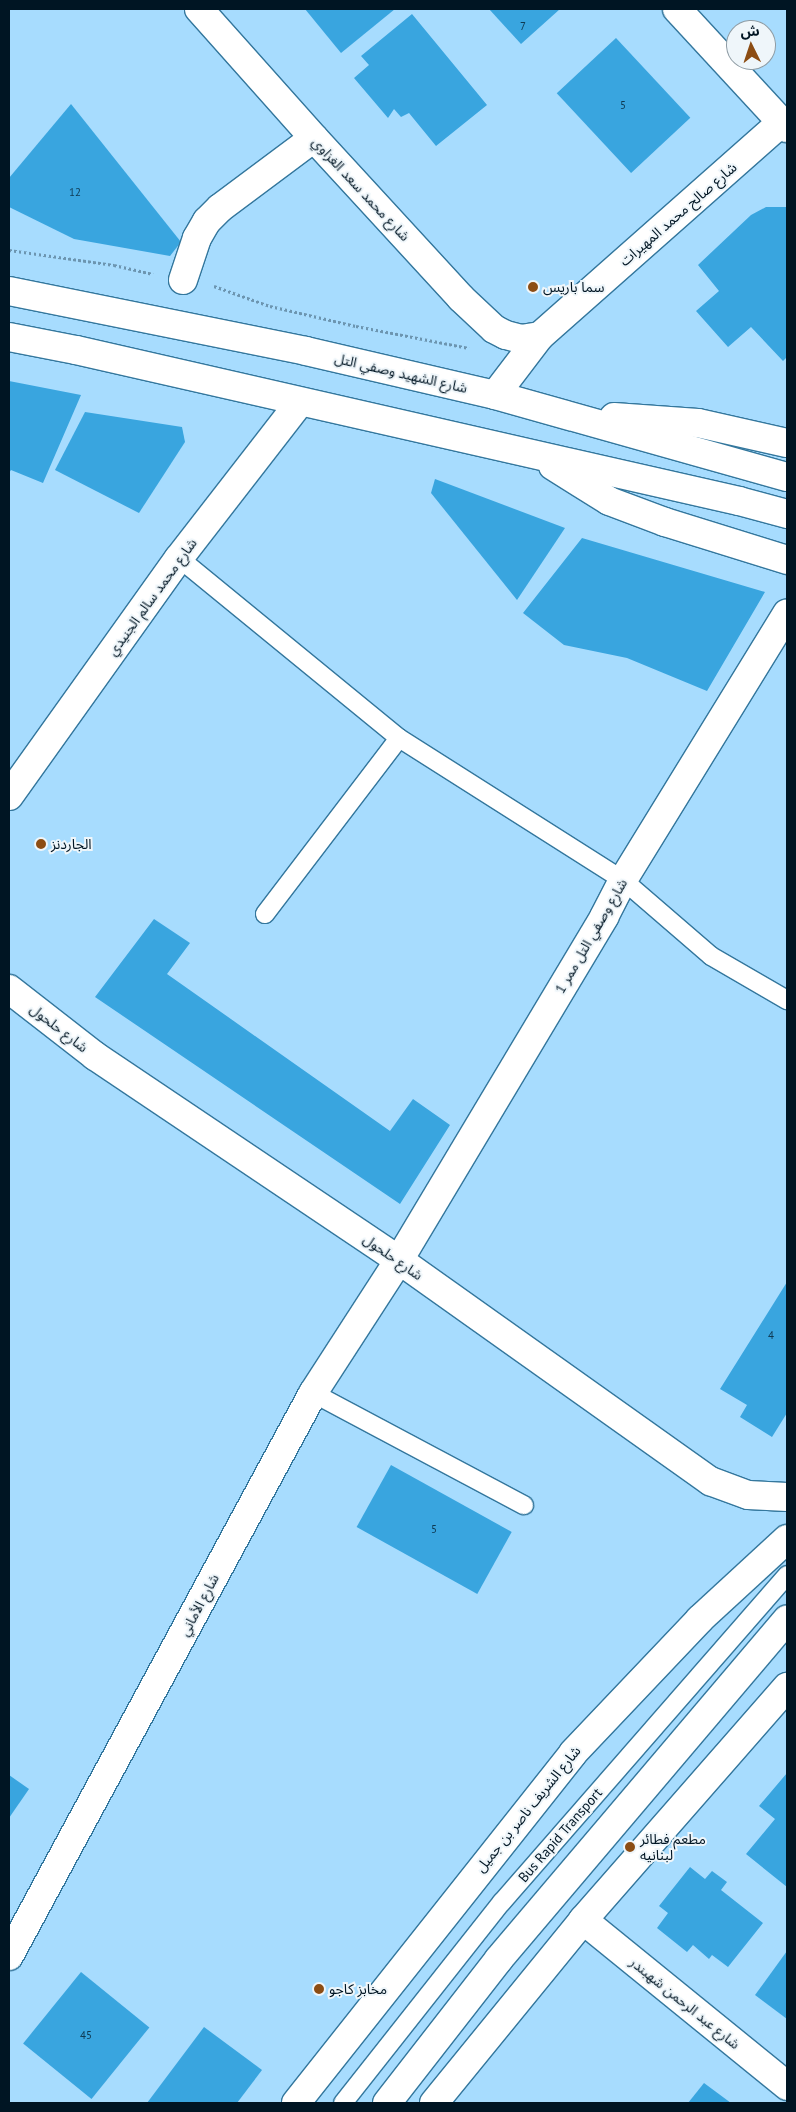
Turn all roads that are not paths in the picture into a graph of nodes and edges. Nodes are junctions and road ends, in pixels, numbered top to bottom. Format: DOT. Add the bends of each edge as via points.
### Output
graph roads {
  1 [pos="199,9"];
  2 [pos="677,9"];
  3 [pos="784,125"];
  4 [pos="314,138"];
  5 [pos="183,280"];
  6 [pos="9,291"];
  7 [pos="540,336"];
  8 [pos="9,337"];
  9 [pos="494,395"];
  10 [pos="300,402"];
  11 [pos="563,415"];
  12 [pos="787,443"];
  13 [pos="535,454"];
  14 [pos="787,477"];
  15 [pos="787,514"];
  16 [pos="179,558"];
  17 [pos="787,560"];
  18 [pos="787,613"];
  19 [pos="398,738"];
  20 [pos="9,796"];
  21 [pos="623,880"];
  22 [pos="265,914"];
  23 [pos="9,989"];
  24 [pos="787,1000"];
  25 [pos="399,1260"];
  26 [pos="313,1393"];
  27 [pos="787,1498"];
  28 [pos="524,1505"];
  29 [pos="787,1539"];
  30 [pos="787,1575"];
  31 [pos="787,1620"];
  32 [pos="787,1687"];
  33 [pos="787,1711"];
  34 [pos="758,1720"];
  35 [pos="583,1920"];
  36 [pos="9,1956"];
  37 [pos="787,2086"];
  38 [pos="296,2103"];
  39 [pos="343,2103"];
  40 [pos="387,2103"];
  41 [pos="434,2103"];
  1 -- 4 [label="main road, شارع محمد سعد الغزاوي"];
  2 -- 3 [label="main road"];
  3 -- 7 [label="main road, شارع صالح محمد المهيرات"];
  4 -- 5 [label="main road" via="206,221"];
  4 -- 7 [label="main road, شارع محمد سعد الغزاوي" via="461,298 494,329 520,339"];
  6 -- 9 [label="main road, شارع الشهيد وصفي التل" via="306,351"];
  7 -- 9 [label="main road, شارع صالح محمد المهيرات"];
  8 -- 10 [label="main road"];
  9 -- 11 [label="main road, شارع الشهيد وصفي التل"];
  10 -- 13 [label="main road"];
  10 -- 16 [label="main road, شارع محمد سالم الجنيدي"];
  11 -- 12 [label="main road" via="698,424"];
  11 -- 14 [label="main road, شارع الشهيد وصفي التل"];
  13 -- 15 [label="main road"];
  13 -- 17 [label="main road" via="609,502"];
  16 -- 19 [label="lane"];
  16 -- 20 [label="main road, شارع محمد سالم الجنيدي"];
  18 -- 21 [label="main road, شارع وصفي التل ممر 1"];
  19 -- 21 [label="lane"];
  19 -- 22 [label="lane"];
  21 -- 24 [label="lane" via="711,956"];
  21 -- 25 [label="main road, شارع وصفي التل ممر 1"];
  23 -- 25 [label="main road, شارع حلحول" via="95,1056"];
  25 -- 26 [label="main road, شارع الأماني"];
  25 -- 27 [label="main road, شارع حلحول" via="710,1481 748,1494"];
  26 -- 28 [label="lane"];
  26 -- 36 [label="main road, شارع الأماني"];
  29 -- 38 [label="main road, شارع الشريف ناصر بن جميل" via="700,1618 573,1753"];
  30 -- 39 [label="lane, Bus Rapid Transport" via="502,1902"];
  31 -- 40 [label="main road" via="499,1959"];
  32 -- 34 [label="main road"];
  33 -- 34 [label="main road"];
  34 -- 35 [label="main road"];
  35 -- 37 [label="main road, شارع عبد الرحمن شهبندر"];
  35 -- 41 [label="main road"];
}
